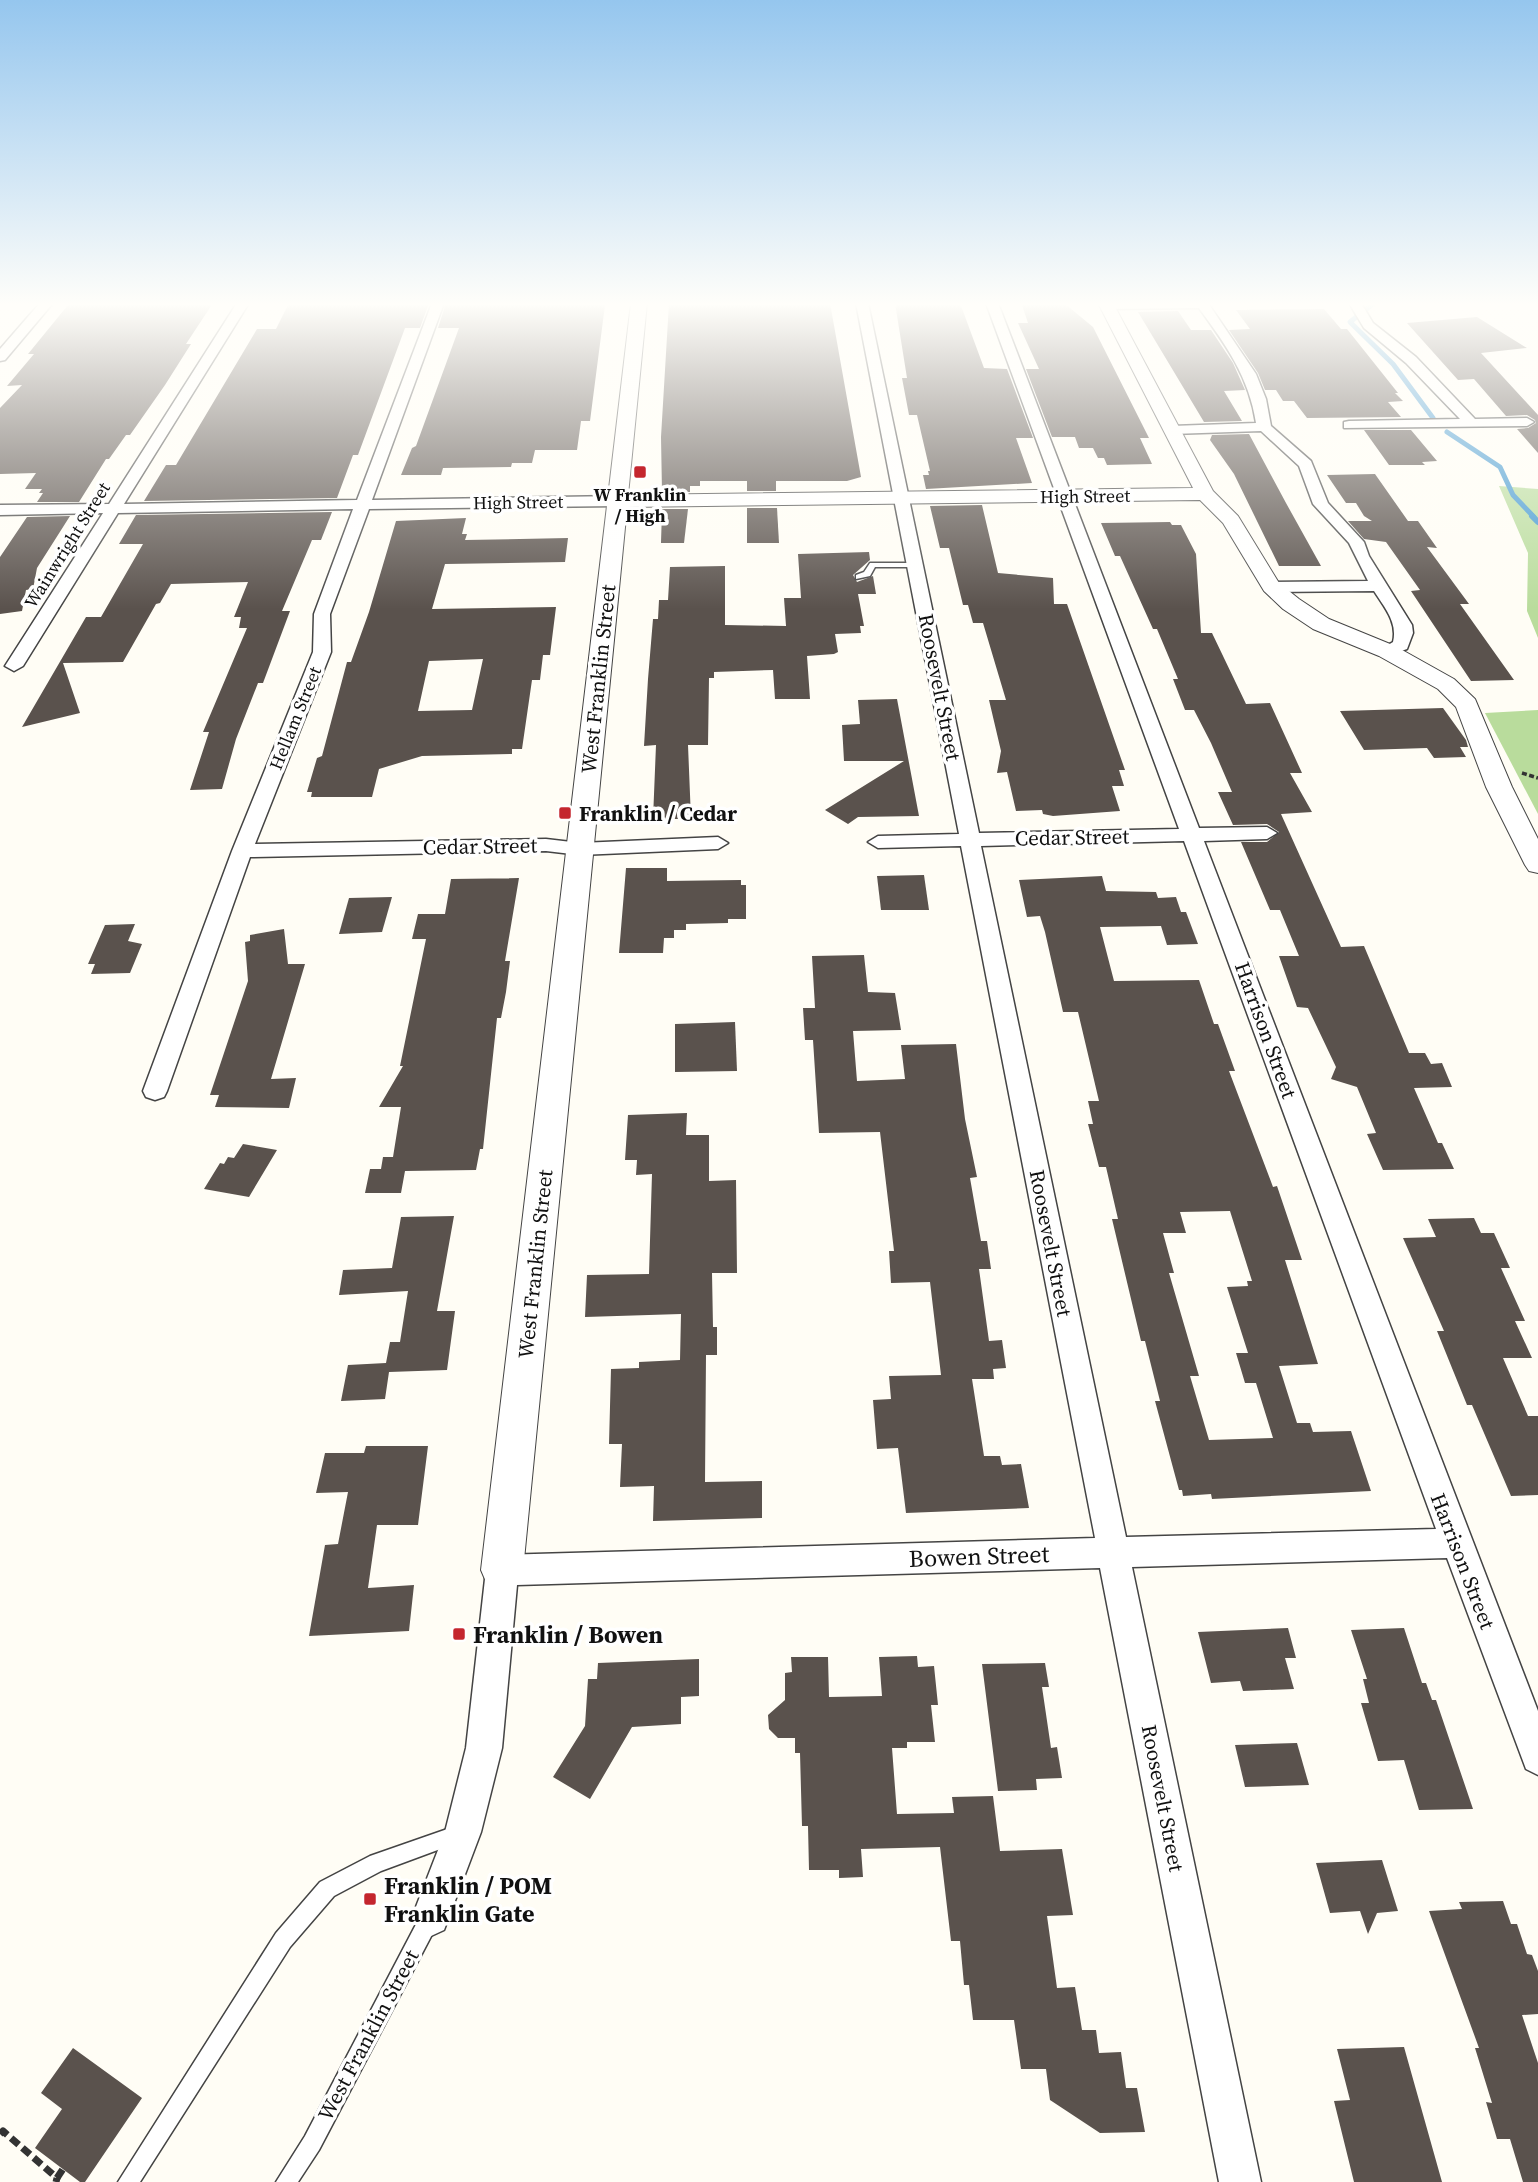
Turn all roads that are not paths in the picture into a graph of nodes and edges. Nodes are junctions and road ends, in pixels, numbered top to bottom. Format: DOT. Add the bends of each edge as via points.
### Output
graph roads {
  1 [pos="178,405"];
  2 [pos="400,405"];
  3 [pos="628,405"];
  4 [pos="883,405"];
  5 [pos="1030,405"];
  6 [pos="1158,405"];
  7 [pos="1260,405"];
  8 [pos="1454,405"];
  9 [pos="1527,422"];
  10 [pos="1471,423"];
  11 [pos="1349,425"];
  12 [pos="1264,427"];
  13 [pos="1171,429"];
  14 [pos="1205,494"];
  15 [pos="1064,496"];
  16 [pos="903,498"];
  17 [pos="618,500"];
  18 [pos="362,505"];
  19 [pos="113,508"];
  20 [pos="0,510"];
  21 [pos="916,565"];
  22 [pos="859,577"];
  23 [pos="1378,586"];
  24 [pos="1271,587"];
  25 [pos="1387,651"];
  26 [pos="14,666"];
  27 [pos="1267,833"];
  28 [pos="1193,835"];
  29 [pos="970,839"];
  30 [pos="878,842"];
  31 [pos="718,843"];
  32 [pos="580,849"];
  33 [pos="242,851"];
  34 [pos="1538,865"];
  35 [pos="155,1091"];
  36 [pos="1456,1543"];
  37 [pos="1114,1552"];
  38 [pos="502,1570"];
  39 [pos="1538,1756"];
  40 [pos="463,1832"];
  41 [pos="431,1917"];
  42 [pos="128,2182"];
  43 [pos="286,2182"];
  44 [pos="1240,2182"];
  1 -- 19 [label="street, Wainwright Street"];
  2 -- 18 [label="street, Hellam Street"];
  3 -- 17 [label="street, West Franklin Street"];
  4 -- 16 [label="street, Roosevelt Street"];
  5 -- 15 [label="street, Harrison Street"];
  6 -- 13 [label="street"];
  7 -- 12 [label="street"];
  8 -- 10 [label="street"];
  9 -- 10 [label="street"];
  10 -- 11 [label="street"];
  12 -- 13 [label="street"];
  12 -- 23 [label="street" via="1306,464 1321,503 1352,536"];
  13 -- 14 [label="street"];
  14 -- 15 [label="street, High Street"];
  14 -- 24 [label="street" via="1235,526"];
  15 -- 16 [label="street, High Street"];
  15 -- 28 [label="street, Harrison Street"];
  16 -- 17 [label="street, High Street"];
  16 -- 21 [label="street, Roosevelt Street"];
  17 -- 18 [label="street, High Street"];
  17 -- 32 [label="street, West Franklin Street"];
  18 -- 19 [label="street, High Street"];
  18 -- 33 [label="street, Hellam Street" via="322,614 322,652"];
  19 -- 20 [label="street, High Street"];
  19 -- 26 [label="street, Wainwright Street"];
  21 -- 22 [label="lane" via="873,565"];
  21 -- 29 [label="street, Roosevelt Street"];
  23 -- 24 [label="street"];
  23 -- 25 [label="street" via="1403,625 1401,645"];
  24 -- 25 [label="street" via="1321,624"];
  25 -- 34 [label="street" via="1446,684 1467,704 1499,787"];
  27 -- 28 [label="street, Cedar Street"];
  28 -- 29 [label="street, Cedar Street"];
  28 -- 36 [label="street, Harrison Street"];
  29 -- 30 [label="street, Cedar Street"];
  29 -- 37 [label="street, Roosevelt Street"];
  31 -- 32 [label="street, Cedar Street"];
  32 -- 33 [label="street, Cedar Street" via="546,845"];
  32 -- 38 [label="street, West Franklin Street"];
  33 -- 35 [label="street, Hellam Street"];
  36 -- 37 [label="street, Bowen Street"];
  36 -- 39 [label="street, Harrison Street"];
  37 -- 38 [label="street, Bowen Street"];
  37 -- 44 [label="street, Roosevelt Street"];
  38 -- 40 [label="street, West Franklin Street" via="484,1748"];
  40 -- 41 [label="street, West Franklin Street"];
  40 -- 42 [label="lane" via="385,1860 327,1889 283,1940"];
  41 -- 43 [label="lane, West Franklin Street" via="312,2143"];
}
